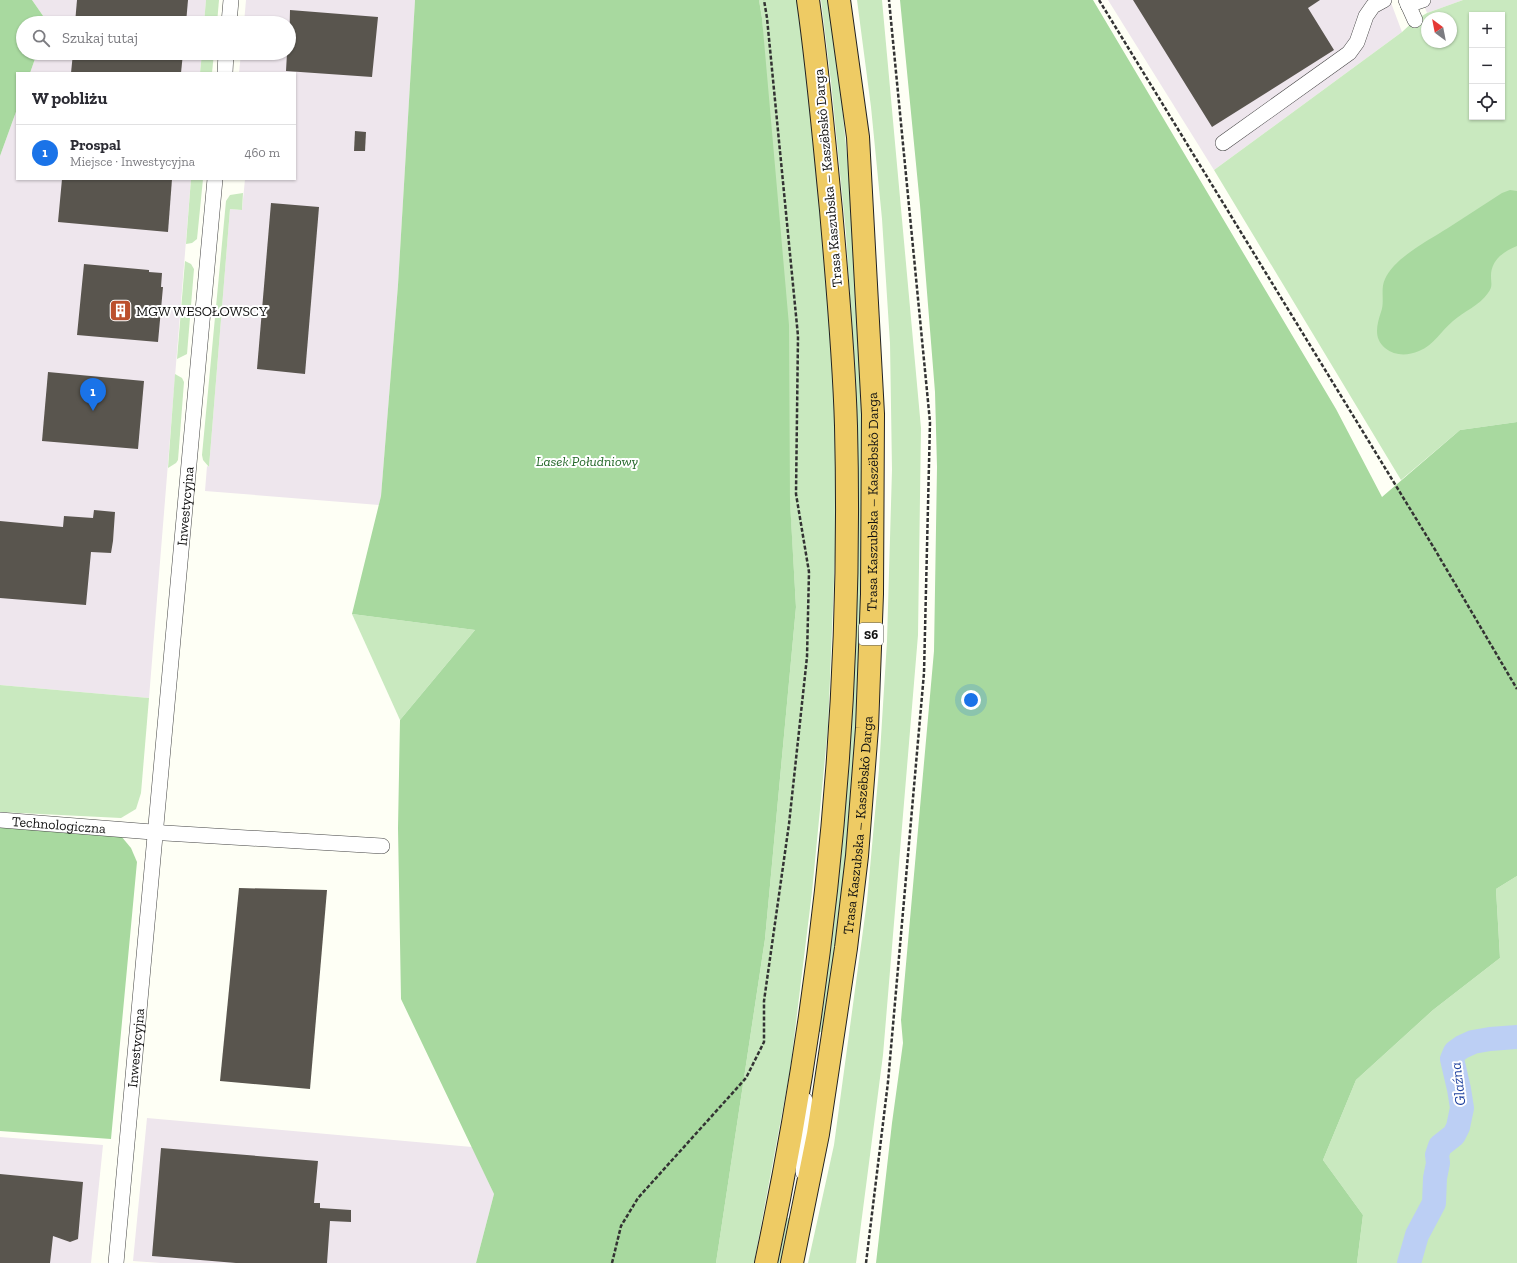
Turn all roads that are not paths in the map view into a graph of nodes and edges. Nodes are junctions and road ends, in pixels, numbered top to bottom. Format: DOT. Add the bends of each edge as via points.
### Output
graph roads {
  1 [pos="231,0"];
  2 [pos="808,0"];
  3 [pos="839,0"];
  4 [pos="1384,0"];
  5 [pos="1423,0"];
  6 [pos="1407,3"];
  7 [pos="230,16"];
  8 [pos="1415,20"];
  9 [pos="226,60"];
  10 [pos="225,72"];
  11 [pos="1223,143"];
  12 [pos="215,180"];
  13 [pos="0,820"];
  14 [pos="156,832"];
  15 [pos="382,846"];
  16 [pos="807,1037"];
  17 [pos="833,1041"];
  18 [pos="804,1130"];
  19 [pos="776,1216"];
  20 [pos="801,1221"];
  21 [pos="116,1263"];
  22 [pos="766,1263"];
  23 [pos="792,1263"];
  1 -- 7 [label="street"];
  2 -- 16 [label="highway, Trasa Kaszubska – Kaszëbskô Darga / S6" via="817,63 840,308 846,425 846,602 841,721 830,846"];
  3 -- 17 [label="highway, Trasa Kaszubska – Kaszëbskô Darga / S6" via="858,137 873,422 872,594 867,728 857,856"];
  4 -- 11 [label="street" via="1373,6 1366,16 1357,42 1349,53"];
  5 -- 6 [label="street"];
  6 -- 8 [label="street"];
  9 -- 10 [label="street"];
  12 -- 14 [label="street, Inwestycyjna"];
  13 -- 14 [label="street, Technologiczna"];
  14 -- 15 [label="street"];
  14 -- 21 [label="street, Inwestycyjna"];
  16 -- 18 [label="street"];
  16 -- 19 [label="highway, Trasa Kaszubska – Kaszëbskô Darga / S6"];
  17 -- 18 [label="street"];
  17 -- 20 [label="highway, Trasa Kaszubska – Kaszëbskô Darga / S6"];
  18 -- 19 [label="street"];
  18 -- 20 [label="street"];
  19 -- 22 [label="highway, Trasa Kaszubska – Kaszëbskô Darga / S6"];
  20 -- 23 [label="highway, Trasa Kaszubska – Kaszëbskô Darga / S6"];
}
